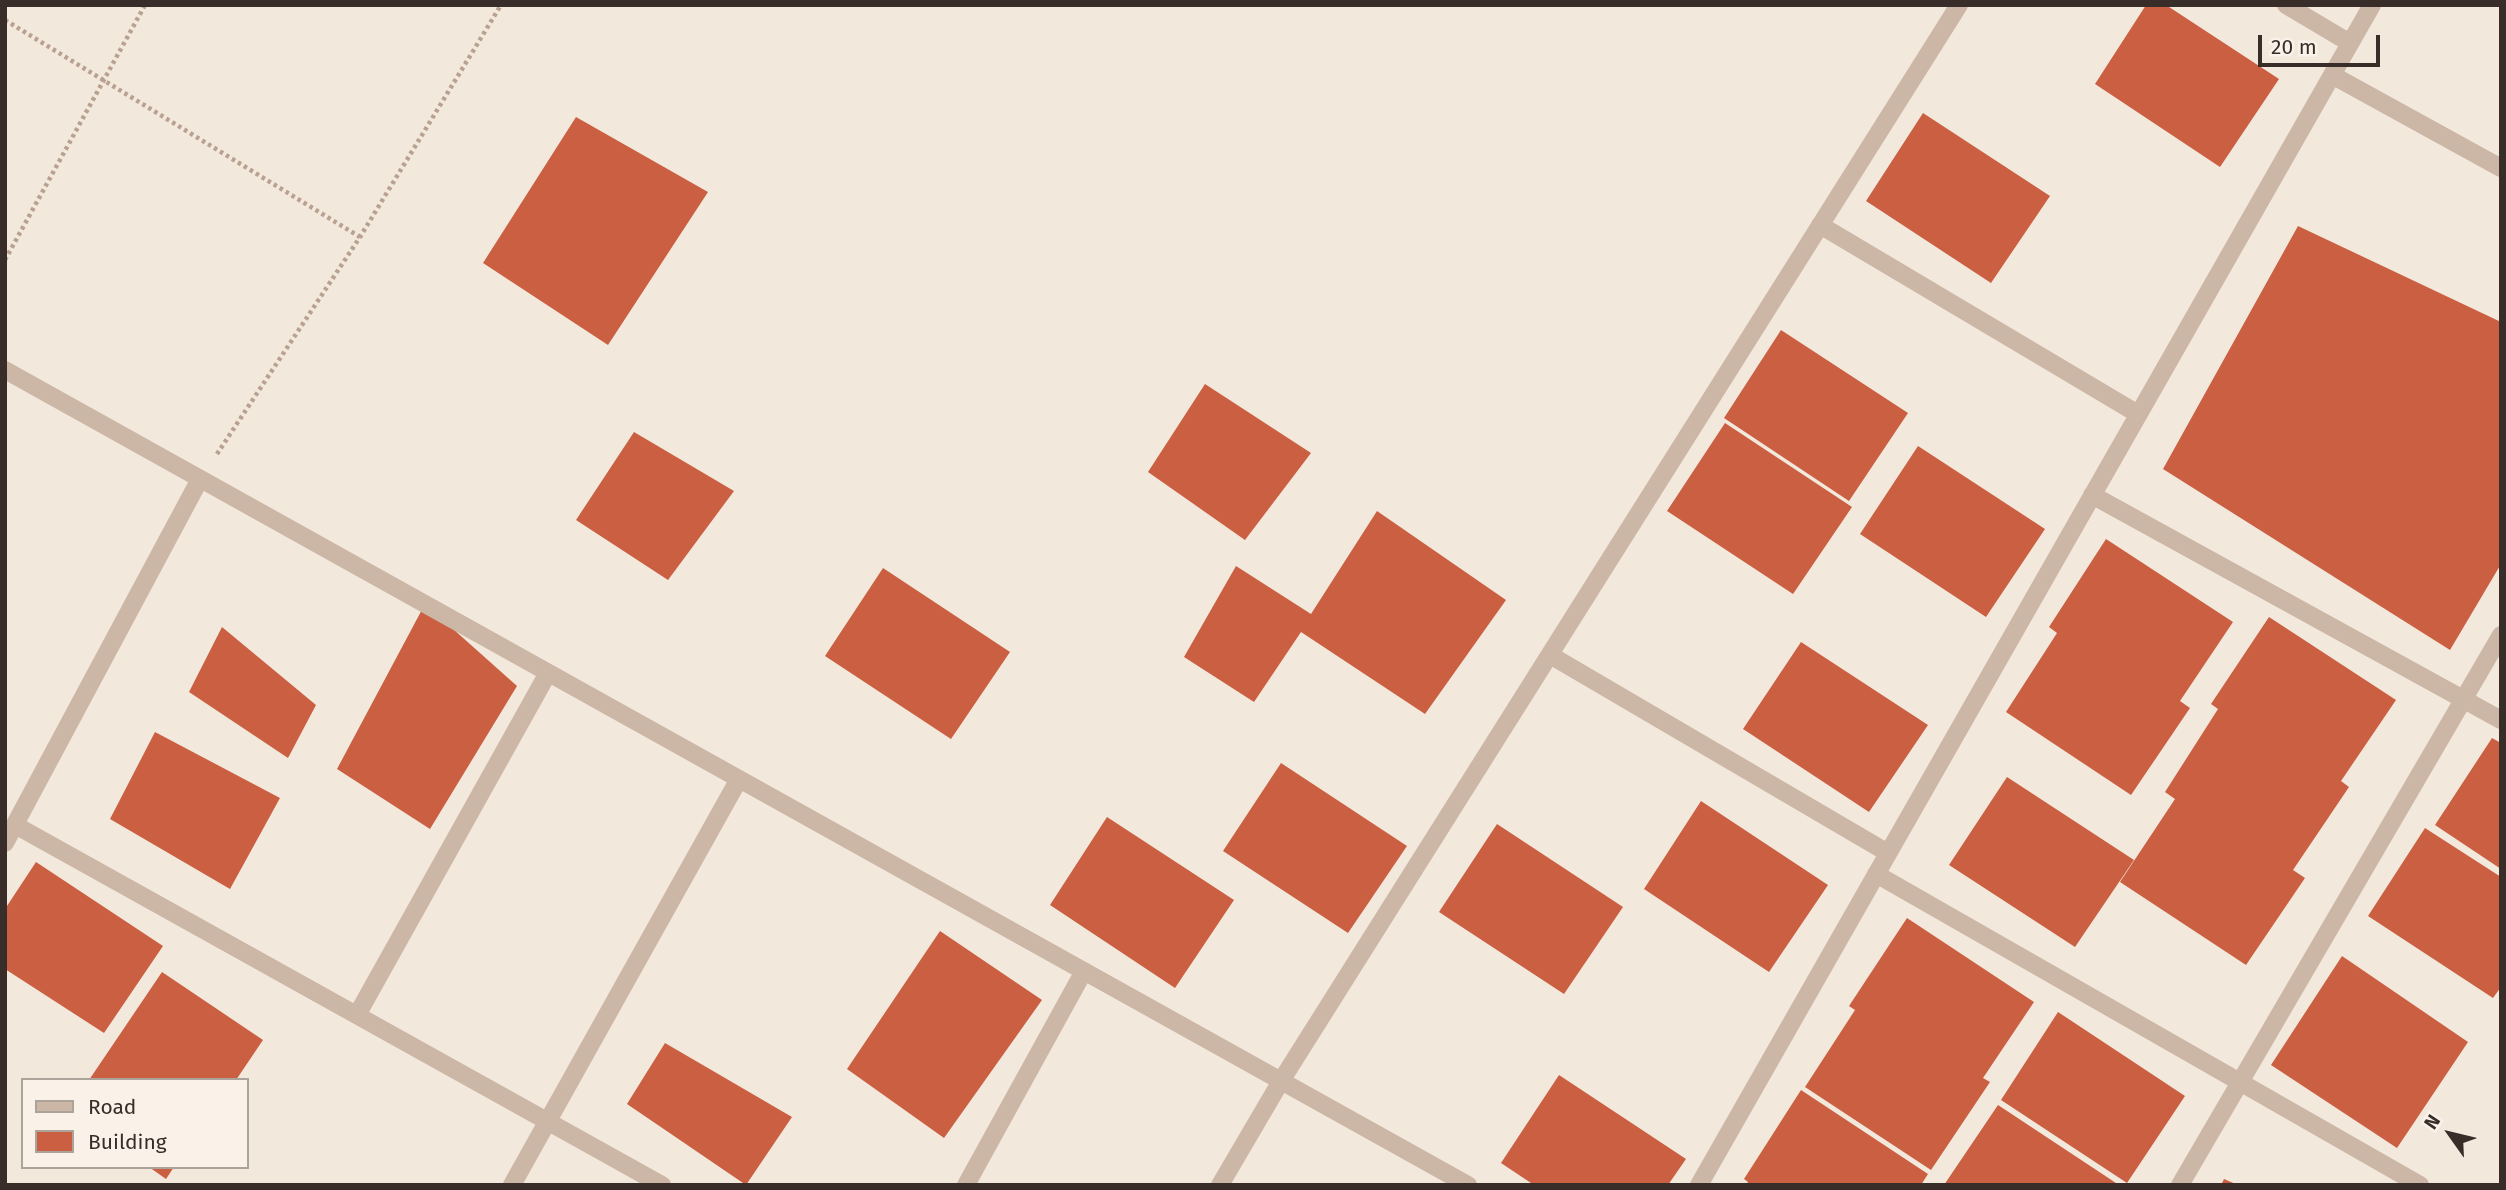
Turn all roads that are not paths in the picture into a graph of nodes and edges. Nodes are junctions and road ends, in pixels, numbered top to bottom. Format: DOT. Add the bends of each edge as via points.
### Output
graph roads {
  1 [pos="1959,5"];
  2 [pos="2286,5"];
  3 [pos="2372,5"];
  4 [pos="2350,43"];
  5 [pos="2332,75"];
  6 [pos="2501,168"];
  7 [pos="1820,225"];
  8 [pos="5,370"];
  9 [pos="2138,414"];
  10 [pos="200,479"];
  11 [pos="2092,495"];
  12 [pos="2501,635"];
  13 [pos="1550,655"];
  14 [pos="548,673"];
  15 [pos="2463,699"];
  16 [pos="2501,720"];
  17 [pos="739,779"];
  18 [pos="15,825"];
  19 [pos="5,843"];
  20 [pos="1888,853"];
  21 [pos="1876,874"];
  22 [pos="1084,971"];
  23 [pos="357,1015"];
  24 [pos="1282,1081"];
  25 [pos="2240,1082"];
  26 [pos="548,1121"];
  27 [pos="512,1185"];
  28 [pos="662,1185"];
  29 [pos="965,1185"];
  30 [pos="1220,1185"];
  31 [pos="1468,1185"];
  32 [pos="1699,1185"];
  33 [pos="2180,1185"];
  34 [pos="2420,1185"];
  1 -- 7 [label="street"];
  2 -- 4 [label="street"];
  3 -- 4 [label="street"];
  4 -- 5 [label="street"];
  5 -- 6 [label="street"];
  5 -- 9 [label="street"];
  7 -- 9 [label="street"];
  7 -- 13 [label="street"];
  8 -- 10 [label="street"];
  9 -- 11 [label="street"];
  10 -- 14 [label="street"];
  10 -- 18 [label="street"];
  11 -- 15 [label="street"];
  11 -- 20 [label="street"];
  12 -- 15 [label="street"];
  13 -- 20 [label="street"];
  13 -- 24 [label="street"];
  14 -- 17 [label="street"];
  14 -- 23 [label="street"];
  15 -- 16 [label="street"];
  15 -- 25 [label="street"];
  17 -- 22 [label="street"];
  17 -- 26 [label="street"];
  18 -- 19 [label="street"];
  18 -- 23 [label="street"];
  20 -- 21 [label="street"];
  21 -- 25 [label="street"];
  21 -- 32 [label="street"];
  22 -- 24 [label="street"];
  22 -- 29 [label="street"];
  23 -- 26 [label="street"];
  24 -- 30 [label="street"];
  24 -- 31 [label="street"];
  25 -- 33 [label="street"];
  25 -- 34 [label="street"];
  26 -- 27 [label="street"];
  26 -- 28 [label="street"];
}
